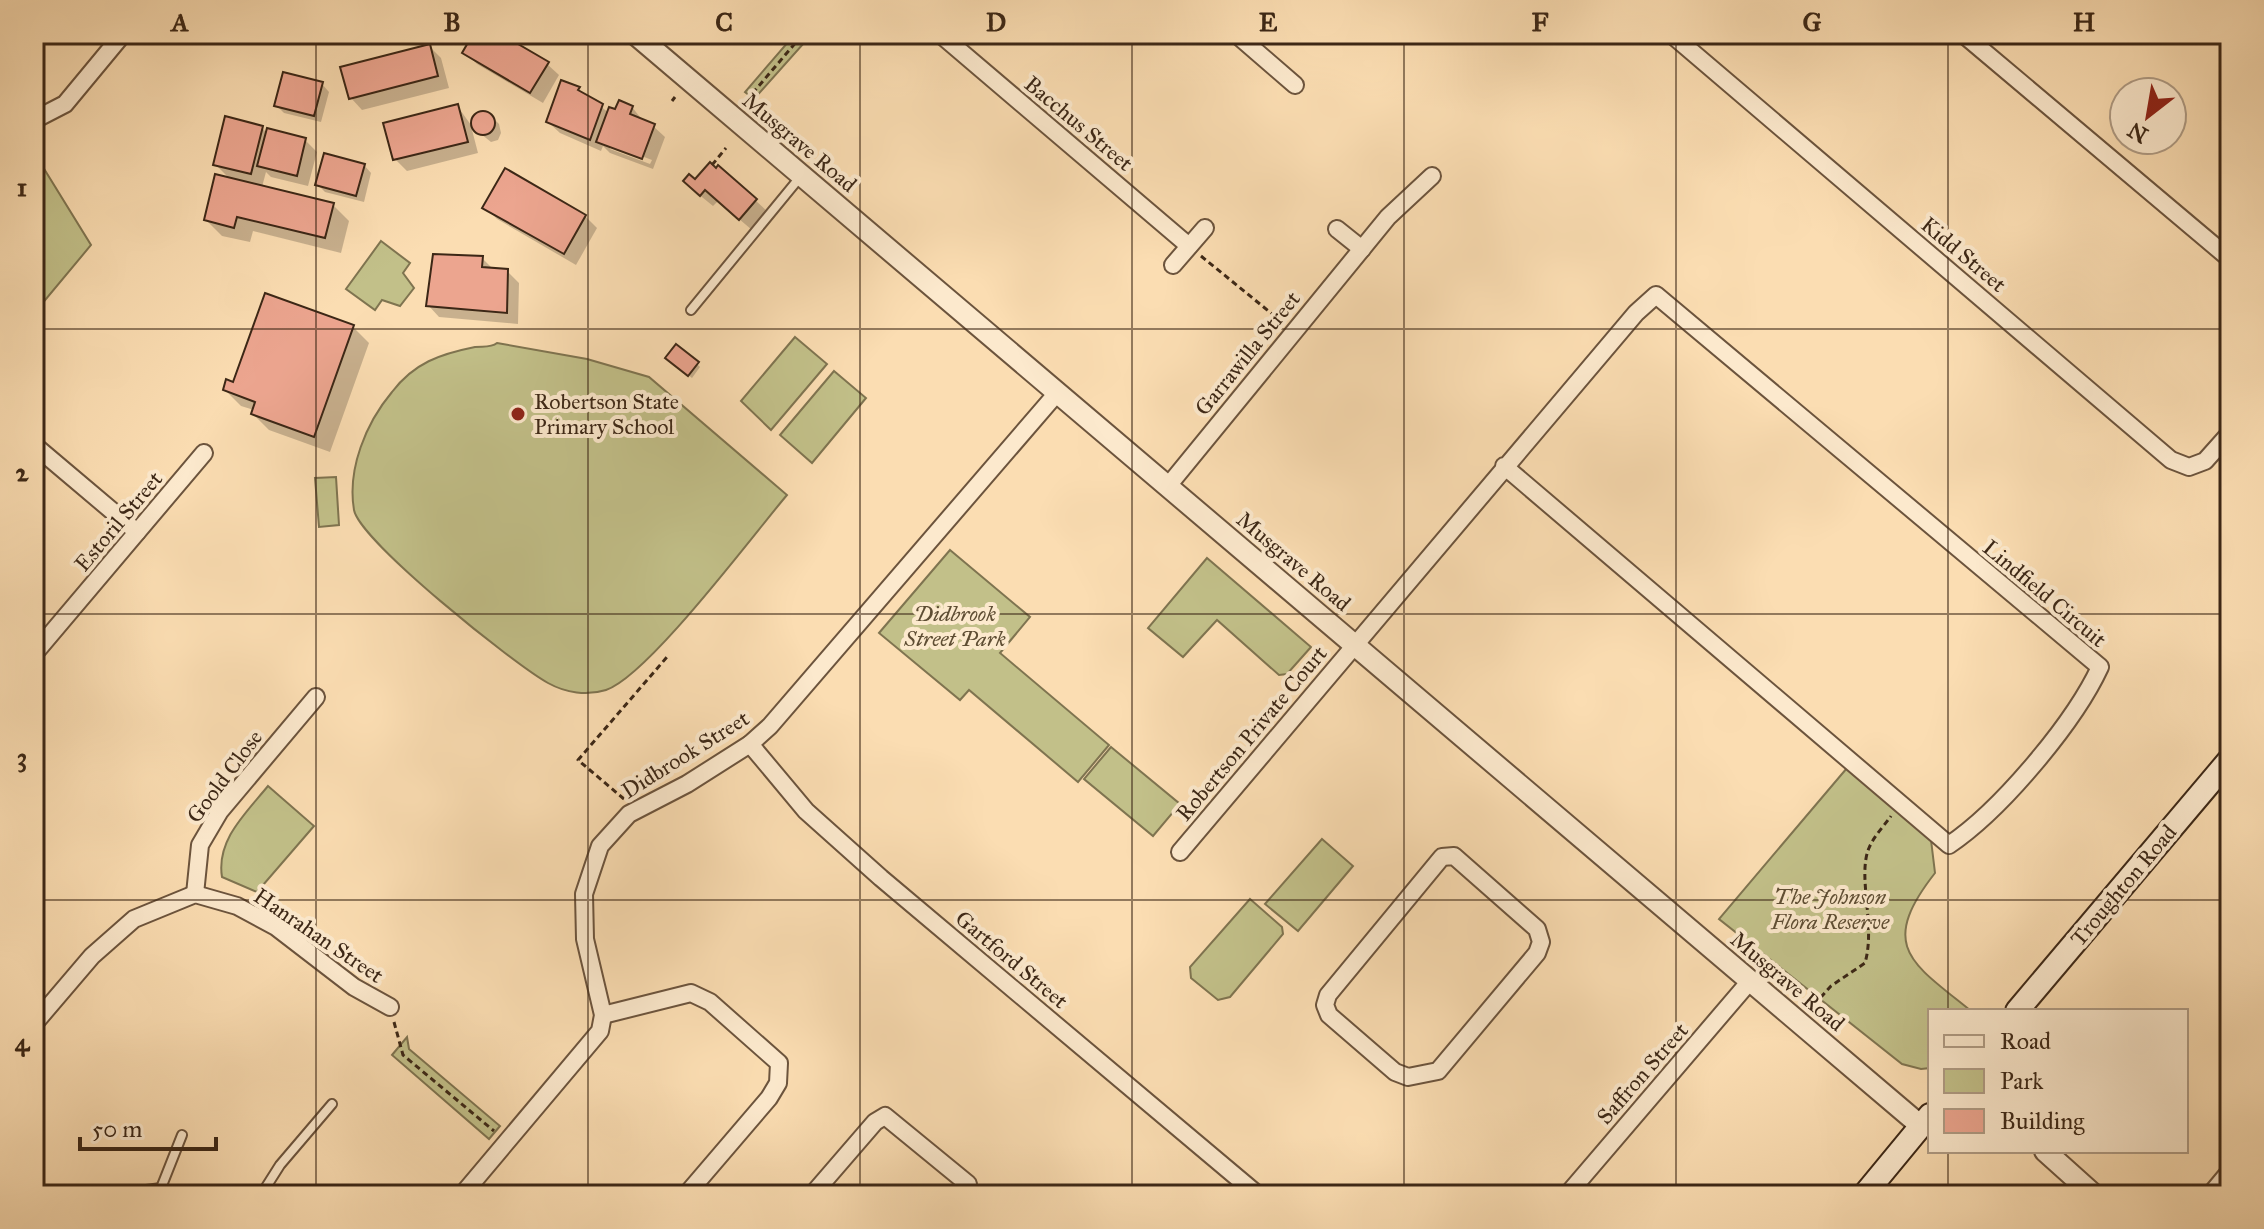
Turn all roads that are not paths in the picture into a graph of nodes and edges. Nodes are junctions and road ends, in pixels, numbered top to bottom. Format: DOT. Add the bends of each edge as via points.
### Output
graph roads {
  1 [pos="123,34"];
  2 [pos="635,34"];
  3 [pos="940,34"];
  4 [pos="1236,34"];
  5 [pos="1671,34"];
  6 [pos="1963,34"];
  7 [pos="1295,85"];
  8 [pos="34,120"];
  9 [pos="802,175"];
  10 [pos="1432,176"];
  11 [pos="1205,228"];
  12 [pos="1337,229"];
  13 [pos="1189,246"];
  14 [pos="1362,249"];
  15 [pos="2230,259"];
  16 [pos="1173,265"];
  17 [pos="691,310"];
  18 [pos="1057,393"];
  19 [pos="2230,433"];
  20 [pos="34,445"];
  21 [pos="204,453"];
  22 [pos="1504,466"];
  23 [pos="1168,486"];
  24 [pos="137,532"];
  25 [pos="1355,643"];
  26 [pos="34,654"];
  27 [pos="316,697"];
  28 [pos="750,744"];
  29 [pos="2230,759"];
  30 [pos="1180,852"];
  31 [pos="1454,856"];
  32 [pos="195,894"];
  33 [pos="1750,981"];
  34 [pos="390,1007"];
  35 [pos="2019,1009"];
  36 [pos="603,1015"];
  37 [pos="34,1024"];
  38 [pos="332,1104"];
  39 [pos="1926,1120"];
  40 [pos="182,1135"];
  41 [pos="2047,1153"];
  42 [pos="2230,1171"];
  43 [pos="968,1184"];
  44 [pos="161,1188"];
  45 [pos="109,1195"];
  46 [pos="186,1195"];
  47 [pos="261,1195"];
  48 [pos="462,1195"];
  49 [pos="686,1195"];
  50 [pos="812,1195"];
  51 [pos="1258,1195"];
  52 [pos="1567,1195"];
  53 [pos="1864,1195"];
  54 [pos="2094,1195"];
  55 [pos="2210,1195"];
  1 -- 8 [label="street" via="65,104"];
  2 -- 9 [label="street, Musgrave Road"];
  3 -- 13 [label="street, Bacchus Street"];
  4 -- 7 [label="street"];
  5 -- 19 [label="street, Kidd Street" via="2171,460 2189,467 2205,461"];
  6 -- 15 [label="street"];
  9 -- 17 [label="lane"];
  9 -- 18 [label="street, Musgrave Road"];
  10 -- 14 [label="street, Garrawilla Street"];
  11 -- 13 [label="street"];
  12 -- 14 [label="street"];
  13 -- 16 [label="street"];
  14 -- 23 [label="street, Garrawilla Street"];
  18 -- 23 [label="street, Musgrave Road"];
  18 -- 28 [label="street, Didbrook Street" via="802,693"];
  20 -- 24 [label="street"];
  21 -- 24 [label="street, Estoril Street"];
  22 -- 22 [label="street, Lindfield Circuit" via="1949,845 1978,825 2083,703 2100,667 1656,295"];
  22 -- 25 [label="street, Lindfield Circuit"];
  23 -- 25 [label="street, Musgrave Road"];
  24 -- 26 [label="street, Estoril Street"];
  25 -- 30 [label="street, Robertson Private Court"];
  25 -- 33 [label="street, Musgrave Road"];
  27 -- 32 [label="street, Goold Close" via="220,811 200,845"];
  28 -- 36 [label="street, Didbrook Street" via="636,810 600,846 584,894 585,939"];
  28 -- 51 [label="street, Gartford Street" via="806,811 881,878"];
  29 -- 35 [label="main road, Troughton Road"];
  31 -- 31 [label="street" via="1537,929 1541,942 1438,1071 1408,1077 1395,1072 1329,1015 1325,1005 1442,857"];
  32 -- 34 [label="street, Hanrahan Street" via="237,906 276,927 354,987"];
  32 -- 37 [label="street" via="134,919 92,956"];
  33 -- 39 [label="street, Musgrave Road"];
  33 -- 52 [label="street, Saffron Street"];
  36 -- 48 [label="street" via="600,1031"];
  36 -- 49 [label="street" via="691,993 710,1002 779,1063 778,1083 769,1098"];
  38 -- 47 [label="lane"];
  39 -- 53 [label="main road"];
  40 -- 44 [label="lane"];
  41 -- 54 [label="street"];
  42 -- 55 [label="street"];
  43 -- 50 [label="street" via="885,1116"];
  44 -- 45 [label="lane"];
  44 -- 46 [label="lane"];
}
